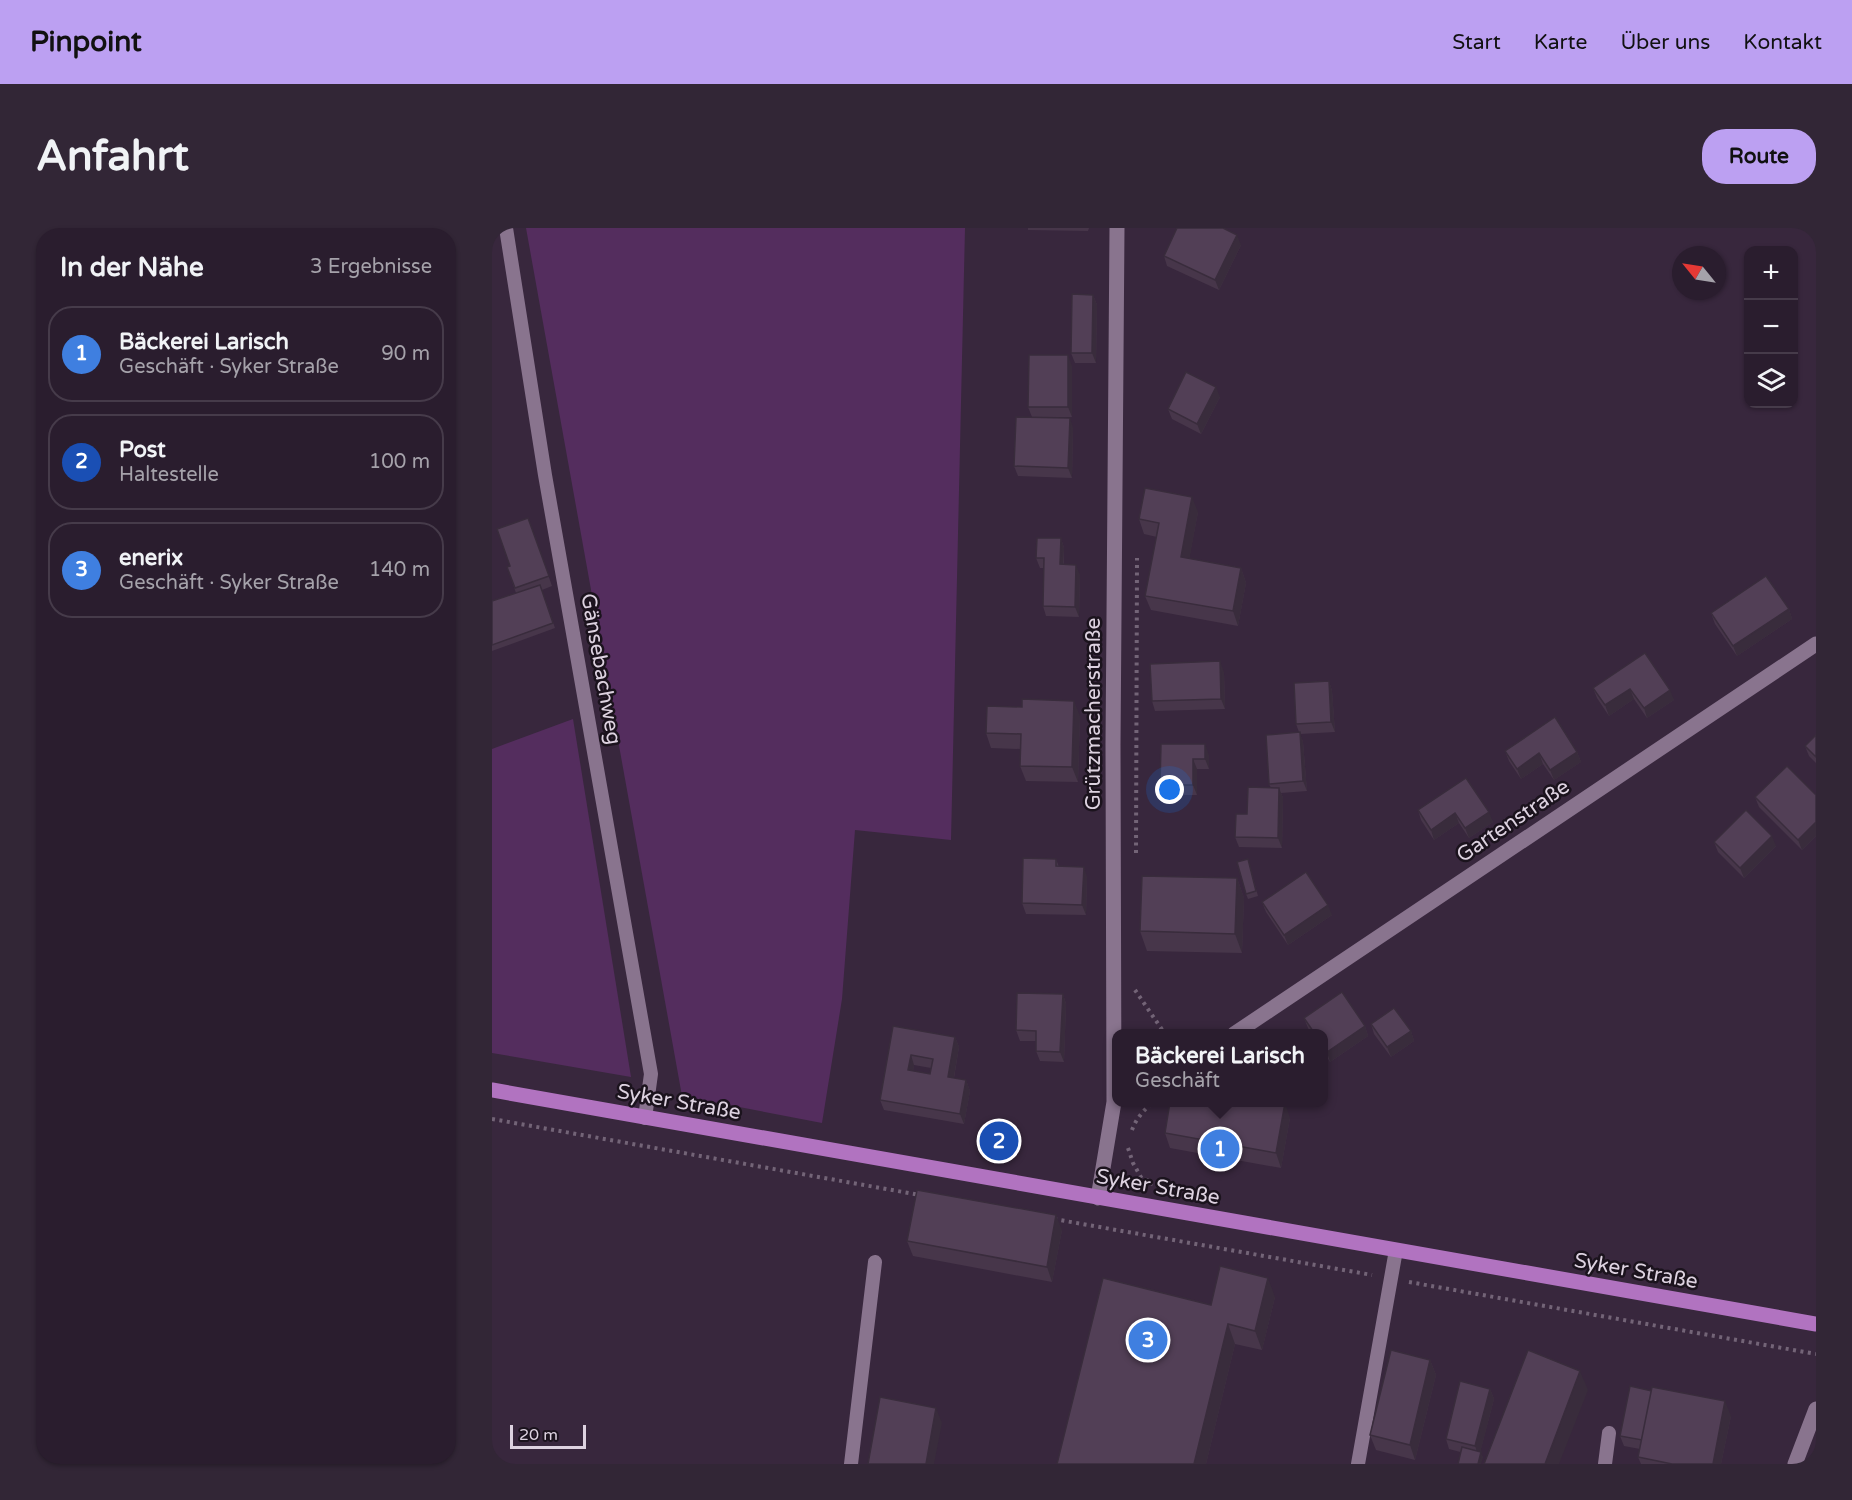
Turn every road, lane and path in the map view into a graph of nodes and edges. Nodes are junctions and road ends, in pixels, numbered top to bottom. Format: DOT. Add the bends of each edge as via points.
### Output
graph roads {
  1 [pos="506,228"];
  2 [pos="1117,228"];
  3 [pos="1137,557"];
  4 [pos="1816,644"];
  5 [pos="1136,861"];
  6 [pos="1136,982"];
  7 [pos="1115,1029"];
  8 [pos="1161,1029"];
  9 [pos="1241,1029"];
  10 [pos="492,1090"];
  11 [pos="1114,1107"];
  12 [pos="1147,1107"];
  13 [pos="645,1118"];
  14 [pos="492,1119"];
  15 [pos="1131,1134"];
  16 [pos="1127,1144"];
  17 [pos="1151,1181"];
  18 [pos="928,1197"];
  19 [pos="1098,1198"];
  20 [pos="1045,1217"];
  21 [pos="1396,1250"];
  22 [pos="875,1262"];
  23 [pos="1391,1279"];
  24 [pos="1816,1324"];
  25 [pos="1816,1354"];
  26 [pos="1816,1409"];
  27 [pos="1609,1434"];
  28 [pos="851,1464"];
  29 [pos="1358,1464"];
  30 [pos="1605,1464"];
  31 [pos="1795,1464"];
  1 -- 13 [label="lane, Gänsebachweg" via="545,475 651,1074"];
  2 -- 7 [label="street, Grützmacherstraße"];
  3 -- 5 [label="path"];
  4 -- 9 [label="street, Gartenstraße"];
  6 -- 8 [label="path" via="1135,992"];
  10 -- 13 [label="main road, Syker Straße"];
  11 -- 19 [label="street, Grützmacherstraße"];
  12 -- 15 [label="path" via="1134,1123"];
  13 -- 19 [label="main road, Syker Straße"];
  14 -- 18 [label="path"];
  16 -- 17 [label="path" via="1142,1179"];
  19 -- 21 [label="main road, Syker Straße"];
  20 -- 23 [label="path"];
  21 -- 23 [label="lane"];
  21 -- 24 [label="main road, Syker Straße"];
  22 -- 28 [label="lane"];
  23 -- 25 [label="path"];
  23 -- 29 [label="lane"];
  26 -- 31 [label="street"];
  27 -- 30 [label="lane"];
}
